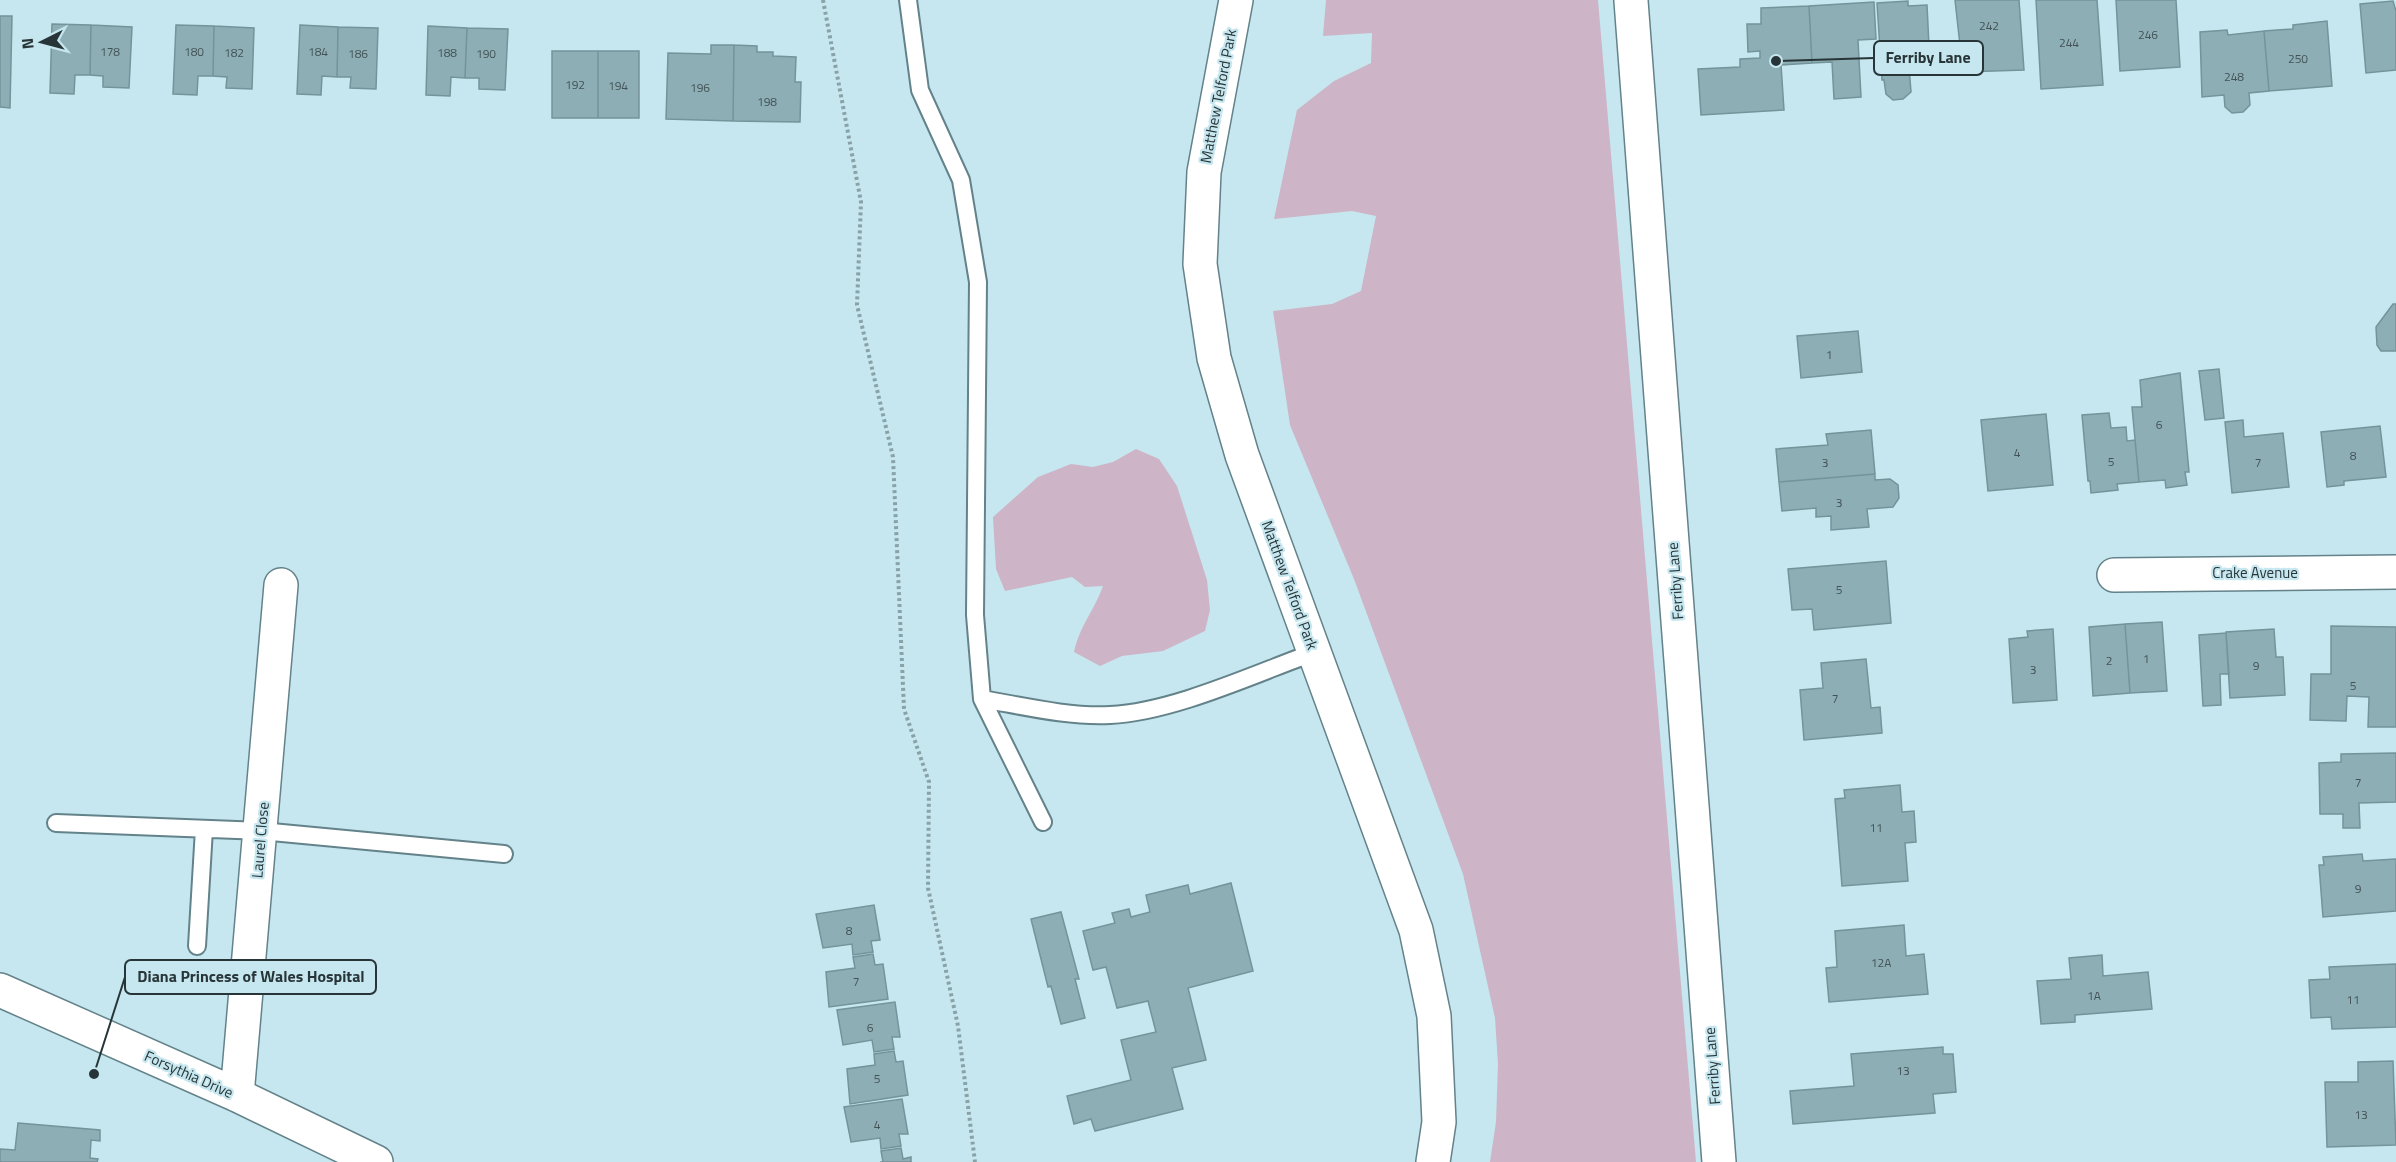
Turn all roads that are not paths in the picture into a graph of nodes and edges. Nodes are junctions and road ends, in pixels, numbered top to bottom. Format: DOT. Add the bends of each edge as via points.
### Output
graph roads {
  1 [pos="908,0"];
  2 [pos="1236,0"];
  3 [pos="1631,1"];
  4 [pos="2396,572"];
  5 [pos="2114,575"];
  6 [pos="281,585"];
  7 [pos="1316,652"];
  8 [pos="982,699"];
  9 [pos="1043,822"];
  10 [pos="56,823"];
  11 [pos="204,829"];
  12 [pos="261,831"];
  13 [pos="504,855"];
  14 [pos="197,946"];
  15 [pos="0,990"];
  16 [pos="237,1095"];
  17 [pos="376,1162"];
  18 [pos="1433,1162"];
  19 [pos="1719,1162"];
  1 -- 8 [label="lane" via="920,90 961,180 978,282 975,615"];
  2 -- 7 [label="street, Matthew Telford Park" via="1204,172 1200,264 1214,358 1242,455"];
  3 -- 19 [label="street, Ferriby Lane"];
  4 -- 5 [label="street, Crake Avenue"];
  6 -- 12 [label="street, Laurel Close"];
  7 -- 8 [label="lane" via="1154,710 1108,715"];
  7 -- 18 [label="street, Matthew Telford Park" via="1416,930 1434,1016 1439,1122"];
  8 -- 9 [label="lane"];
  10 -- 11 [label="lane"];
  11 -- 12 [label="lane"];
  11 -- 14 [label="lane"];
  12 -- 13 [label="lane"];
  12 -- 16 [label="street, Laurel Close"];
  15 -- 16 [label="street, Forsythia Drive"];
  16 -- 17 [label="street, Forsythia Drive"];
}
